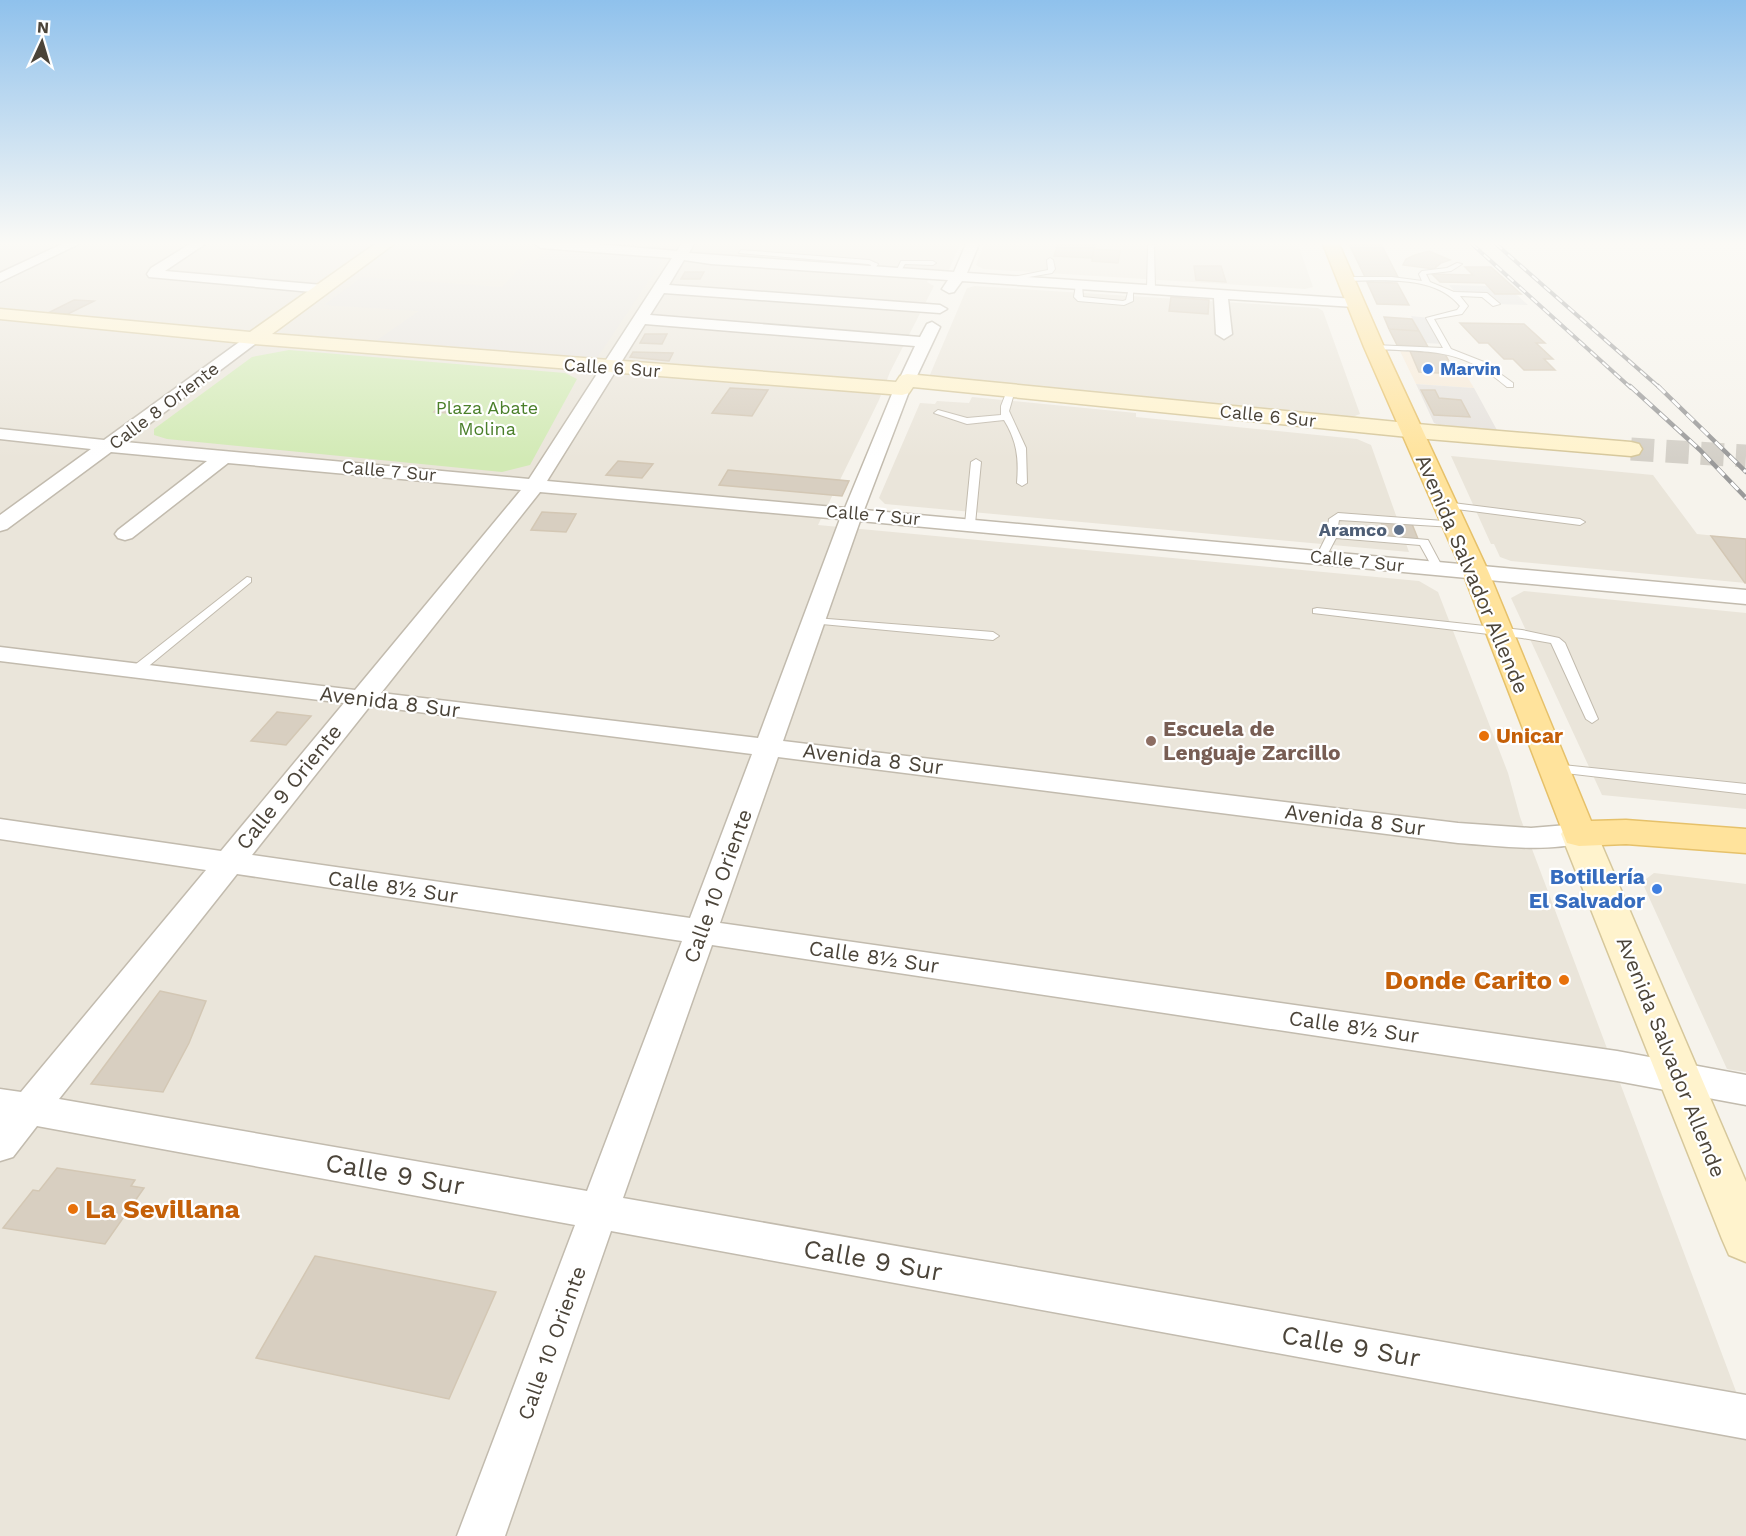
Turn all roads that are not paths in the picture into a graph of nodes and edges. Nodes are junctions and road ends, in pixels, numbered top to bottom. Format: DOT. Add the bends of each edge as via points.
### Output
graph roads {
  1 [pos="17,316"];
  2 [pos="287,316"];
  3 [pos="641,316"];
  4 [pos="937,316"];
  5 [pos="1223,316"];
  6 [pos="1360,316"];
  7 [pos="1439,316"];
  8 [pos="639,319"];
  9 [pos="1224,334"];
  10 [pos="254,339"];
  11 [pos="924,342"];
  12 [pos="1374,347"];
  13 [pos="1448,351"];
  14 [pos="609,368"];
  15 [pos="904,384"];
  16 [pos="1510,385"];
  17 [pos="1011,390"];
  18 [pos="938,414"];
  19 [pos="1005,417"];
  20 [pos="1411,430"];
  21 [pos="0,434"];
  22 [pos="110,446"];
  23 [pos="1630,449"];
  24 [pos="225,456"];
  25 [pos="976,462"];
  26 [pos="1022,483"];
  27 [pos="535,484"];
  28 [pos="853,513"];
  29 [pos="1449,514"];
  30 [pos="1416,521"];
  31 [pos="1580,522"];
  32 [pos="970,524"];
  33 [pos="0,525"];
  34 [pos="125,534"];
  35 [pos="1332,535"];
  36 [pos="1424,542"];
  37 [pos="1321,557"];
  38 [pos="1439,570"];
  39 [pos="1476,573"];
  40 [pos="247,580"];
  41 [pos="1746,597"];
  42 [pos="1317,611"];
  43 [pos="815,621"];
  44 [pos="1499,631"];
  45 [pos="993,636"];
  46 [pos="0,654"];
  47 [pos="135,671"];
  48 [pos="361,699"];
  49 [pos="1592,718"];
  50 [pos="769,746"];
  51 [pos="1553,768"];
  52 [pos="1746,789"];
  53 [pos="0,829"];
  54 [pos="1579,834"];
  55 [pos="1746,842"];
  56 [pos="227,863"];
  57 [pos="701,931"];
  58 [pos="1680,1078"];
  59 [pos="1746,1090"];
  60 [pos="14,1106"];
  61 [pos="0,1145"];
  62 [pos="600,1211"];
  63 [pos="1746,1239"];
  64 [pos="1746,1417"];
  65 [pos="481,1536"];
  1 -- 10 [label="street, Calle 6 Sur"];
  2 -- 10 [label="street, Calle 8 Oriente"];
  3 -- 8 [label="street, Calle 9 Oriente"];
  4 -- 11 [label="street, Calle 10 Oriente"];
  5 -- 9 [label="street"];
  6 -- 12 [label="main road, Avenida Salvador Allende"];
  7 -- 13 [label="lane" via="1430,318"];
  8 -- 11 [label="street"];
  8 -- 14 [label="street, Calle 9 Oriente"];
  10 -- 14 [label="street, Calle 6 Sur"];
  10 -- 22 [label="street, Calle 8 Oriente"];
  11 -- 15 [label="street, Calle 10 Oriente"];
  12 -- 13 [label="lane"];
  12 -- 20 [label="main road, Avenida Salvador Allende"];
  13 -- 16 [label="lane" via="1467,356"];
  14 -- 15 [label="street, Calle 6 Sur"];
  14 -- 27 [label="street, Calle 9 Oriente"];
  15 -- 17 [label="street, Calle 6 Sur"];
  15 -- 28 [label="street, Calle 10 Oriente"];
  17 -- 19 [label="lane"];
  17 -- 20 [label="street, Calle 6 Sur"];
  18 -- 19 [label="lane" via="967,421"];
  19 -- 26 [label="lane" via="1018,436 1023,453"];
  20 -- 23 [label="street, Calle 6 Sur"];
  20 -- 29 [label="main road, Avenida Salvador Allende"];
  21 -- 22 [label="street, Calle 7 Sur"];
  22 -- 24 [label="street, Calle 7 Sur"];
  22 -- 33 [label="street, Calle 8 Oriente"];
  24 -- 27 [label="street, Calle 7 Sur"];
  24 -- 34 [label="street"];
  25 -- 32 [label="lane"];
  27 -- 28 [label="street, Calle 7 Sur"];
  27 -- 48 [label="street, Calle 9 Oriente"];
  28 -- 32 [label="street, Calle 7 Sur"];
  28 -- 43 [label="street, Calle 10 Oriente"];
  29 -- 30 [label="lane"];
  29 -- 31 [label="lane"];
  29 -- 39 [label="main road, Avenida Salvador Allende"];
  30 -- 35 [label="lane" via="1338,516"];
  30 -- 36 [label="lane"];
  32 -- 37 [label="street, Calle 7 Sur"];
  35 -- 36 [label="lane"];
  35 -- 37 [label="lane"];
  36 -- 38 [label="lane"];
  37 -- 38 [label="street, Calle 7 Sur"];
  38 -- 39 [label="street, Calle 7 Sur"];
  39 -- 41 [label="street, Calle 7 Sur"];
  39 -- 44 [label="main road, Avenida Salvador Allende"];
  40 -- 47 [label="lane"];
  42 -- 44 [label="lane"];
  43 -- 45 [label="lane"];
  43 -- 50 [label="street, Calle 10 Oriente"];
  44 -- 49 [label="lane" via="1559,643"];
  44 -- 51 [label="main road, Avenida Salvador Allende"];
  46 -- 47 [label="street, Avenida 8 Sur"];
  47 -- 48 [label="street, Avenida 8 Sur"];
  48 -- 50 [label="street, Avenida 8 Sur"];
  48 -- 56 [label="street, Calle 9 Oriente"];
  50 -- 54 [label="street, Avenida 8 Sur" via="1458,833 1531,838"];
  50 -- 57 [label="street, Calle 10 Oriente"];
  51 -- 52 [label="lane"];
  51 -- 54 [label="main road, Avenida Salvador Allende"];
  53 -- 56 [label="street, Calle 8½ Sur"];
  54 -- 55 [label="main road, Avenida 8 Sur" via="1626,832"];
  54 -- 58 [label="street, Avenida Salvador Allende"];
  56 -- 57 [label="street, Calle 8½ Sur"];
  56 -- 60 [label="street, Calle 9 Oriente"];
  57 -- 58 [label="street, Calle 8½ Sur"];
  57 -- 62 [label="street, Calle 10 Oriente"];
  58 -- 59 [label="street, Calle 8½ Sur"];
  58 -- 63 [label="street, Avenida Salvador Allende"];
  60 -- 61 [label="street, Calle 9 Oriente"];
  60 -- 62 [label="street, Calle 9 Sur"];
  62 -- 64 [label="street, Calle 9 Sur"];
  62 -- 65 [label="street, Calle 10 Oriente"];
}
